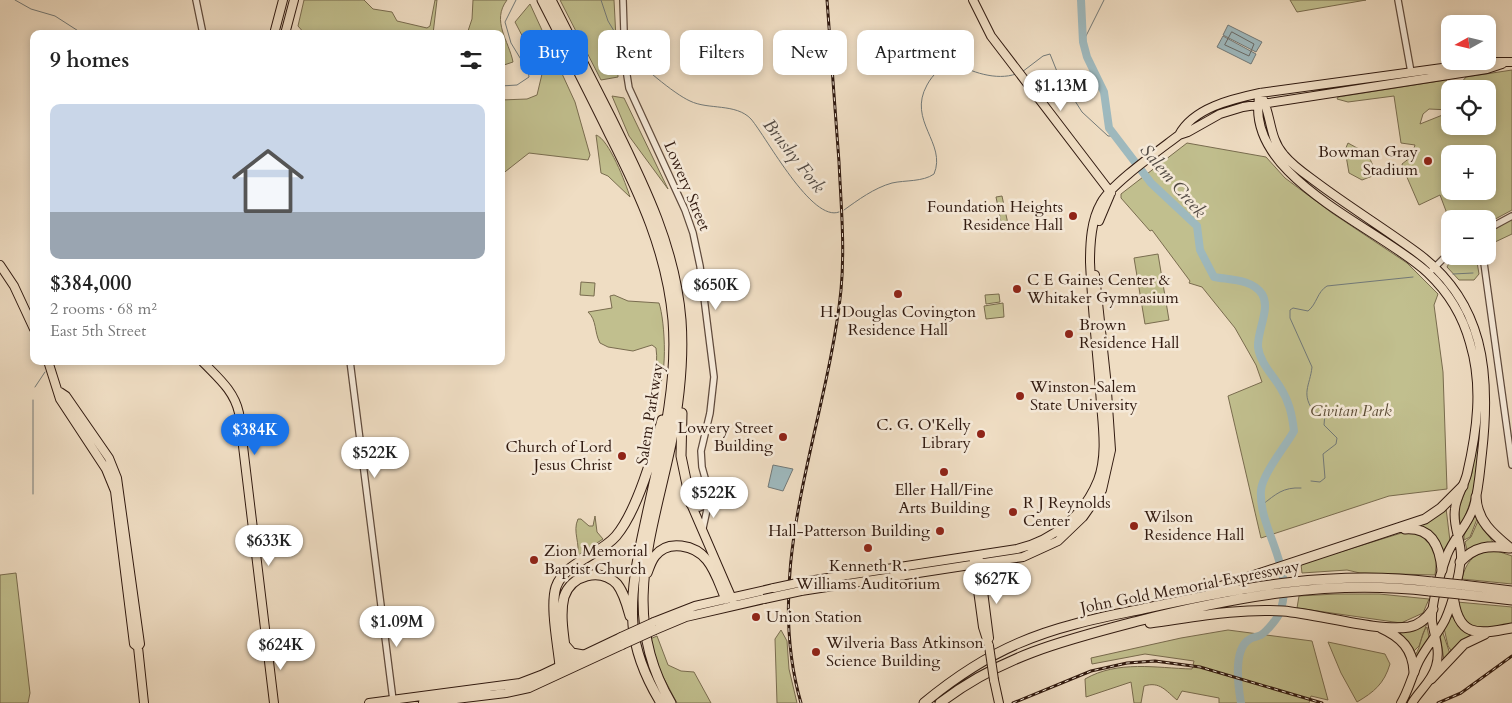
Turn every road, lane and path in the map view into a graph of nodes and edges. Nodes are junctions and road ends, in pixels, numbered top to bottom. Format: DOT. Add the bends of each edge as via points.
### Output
graph roads {
  1 [pos="196,0"];
  2 [pos="283,0"];
  3 [pos="294,0"];
  4 [pos="623,0"];
  5 [pos="972,0"];
  6 [pos="1398,0"];
  7 [pos="546,2"];
  8 [pos="202,30"];
  9 [pos="275,30"];
  10 [pos="286,30"];
  11 [pos="1508,62"];
  12 [pos="1410,72"];
  13 [pos="1374,87"];
  14 [pos="1260,93"];
  15 [pos="1266,103"];
  16 [pos="1257,104"];
  17 [pos="1179,135"];
  18 [pos="1111,193"];
  19 [pos="1512,216"];
  20 [pos="1496,225"];
  21 [pos="1441,261"];
  22 [pos="0,265"];
  23 [pos="1484,265"];
  24 [pos="1435,267"];
  25 [pos="1428,273"];
  26 [pos="30,320"];
  27 [pos="50,365"];
  28 [pos="206,365"];
  29 [pos="351,365"];
  30 [pos="682,366"];
  31 [pos="673,381"];
  32 [pos="60,392"];
  33 [pos="83,434"];
  34 [pos="109,458"];
  35 [pos="1512,465"];
  36 [pos="1462,486"];
  37 [pos="1476,497"];
  38 [pos="691,504"];
  39 [pos="708,504"];
  40 [pos="1397,530"];
  41 [pos="704,535"];
  42 [pos="1458,536"];
  43 [pos="1511,548"];
  44 [pos="976,556"];
  45 [pos="1460,562"];
  46 [pos="977,565"];
  47 [pos="1442,570"];
  48 [pos="642,586"];
  49 [pos="1264,589"];
  50 [pos="1459,591"];
  51 [pos="1512,591"];
  52 [pos="728,598"];
  53 [pos="1512,600"];
  54 [pos="734,605"];
  55 [pos="1156,606"];
  56 [pos="1434,609"];
  57 [pos="1374,625"];
  58 [pos="633,626"];
  59 [pos="655,626"];
  60 [pos="1512,628"];
  61 [pos="1107,629"];
  62 [pos="1488,632"];
  63 [pos="1435,635"];
  64 [pos="621,641"];
  65 [pos="565,645"];
  66 [pos="138,647"];
  67 [pos="583,655"];
  68 [pos="563,667"];
  69 [pos="1414,672"];
  70 [pos="1430,679"];
  71 [pos="393,701"];
  72 [pos="144,703"];
  73 [pos="274,703"];
  74 [pos="369,703"];
  75 [pos="423,703"];
  76 [pos="661,703"];
  77 [pos="671,703"];
  78 [pos="924,703"];
  79 [pos="940,703"];
  80 [pos="999,703"];
  81 [pos="1401,703"];
  82 [pos="1412,703"];
  1 -- 8 [label="street"];
  2 -- 9 [label="main road"];
  3 -- 10 [label="main road"];
  4 -- 39 [label="street, Lowery Street" via="625,63 631,95 681,199 697,250 714,376 712,404 701,456 709,493"];
  5 -- 18 [label="main road" via="991,36"];
  6 -- 12 [label="street"];
  7 -- 30 [label="highway, Salem Parkway" via="642,180 660,225 676,286"];
  7 -- 31 [label="highway, Salem Parkway" via="653,227 671,303"];
  11 -- 12 [label="main road"];
  11 -- 13 [label="main road" via="1487,70"];
  12 -- 13 [label="main road" via="1408,77"];
  12 -- 14 [label="main road"];
  13 -- 15 [label="main road"];
  14 -- 15 [label="main road"];
  14 -- 16 [label="main road"];
  14 -- 17 [label="main road" via="1210,109 1184,126"];
  15 -- 16 [label="main road"];
  15 -- 24 [label="main road" via="1274,138 1290,161"];
  16 -- 17 [label="main road" via="1220,114"];
  16 -- 25 [label="main road" via="1265,142 1284,168"];
  17 -- 18 [label="main road"];
  18 -- 44 [label="main road" via="1102,201 1096,216 1090,247 1104,447 1099,478 1086,502 1057,532 1025,547"];
  18 -- 46 [label="main road" via="1097,228 1094,255 1111,448 1102,490 1083,517 1058,541 1030,555"];
  19 -- 20 [label="street"];
  21 -- 24 [label="street"];
  22 -- 26 [label="main road"];
  23 -- 35 [label="street"];
  24 -- 25 [label="street"];
  24 -- 37 [label="main road" via="1465,306 1482,353 1486,402"];
  25 -- 36 [label="main road" via="1460,316 1475,366 1476,425"];
  27 -- 32 [label="main road"];
  28 -- 73 [label="main road" via="228,388 239,413"];
  29 -- 71 [label="street"];
  30 -- 38 [label="highway" via="681,456"];
  30 -- 48 [label="highway, Salem Parkway" via="674,429"];
  31 -- 58 [label="highway, Salem Parkway" via="636,568"];
  31 -- 68 [label="highway" via="658,435 624,524 606,546 570,569 556,586 554,603"];
  32 -- 33 [label="main road" via="60,399"];
  32 -- 34 [label="main road"];
  33 -- 34 [label="main road" via="87,434 102,455"];
  33 -- 66 [label="main road" via="106,469 115,491 134,644"];
  34 -- 66 [label="main road" via="123,509"];
  36 -- 40 [label="highway" via="1433,514"];
  36 -- 42 [label="main road" via="1454,513"];
  37 -- 42 [label="main road" via="1472,512"];
  37 -- 43 [label="highway" via="1484,524"];
  38 -- 39 [label="street" via="698,508"];
  38 -- 41 [label="main road"];
  39 -- 41 [label="street, Lowery Street" via="702,523"];
  40 -- 47 [label="highway" via="1418,530 1431,537 1440,550"];
  40 -- 55 [label="highway"];
  41 -- 52 [label="main road"];
  42 -- 45 [label="main road"];
  42 -- 47 [label="main road"];
  43 -- 45 [label="highway" via="1481,547"];
  44 -- 46 [label="main road"];
  44 -- 52 [label="main road, bridge" via="802,582"];
  45 -- 50 [label="main road"];
  46 -- 54 [label="main road, bridge" via="802,591"];
  46 -- 80 [label="main road, bridge"];
  47 -- 56 [label="main road"];
  48 -- 52 [label="highway" via="659,552 669,547 686,547 696,550 708,562"];
  48 -- 77 [label="highway, Salem Parkway" via="642,617 648,648 658,679"];
  49 -- 50 [label="highway, John Gold Memorial Expressway, bridge" via="1361,577"];
  49 -- 55 [label="highway, John Gold Memorial Expressway"];
  49 -- 61 [label="highway, John Gold Memorial Expressway"];
  50 -- 51 [label="highway, John Gold Memorial Expressway"];
  50 -- 53 [label="highway, John Gold Memorial Expressway"];
  50 -- 62 [label="highway" via="1455,612 1461,624 1472,631"];
  50 -- 63 [label="main road"];
  52 -- 54 [label="main road"];
  52 -- 59 [label="main road" via="684,610"];
  54 -- 59 [label="main road"];
  55 -- 78 [label="highway, John Gold Memorial Expressway" via="1064,627 1020,642 976,665"];
  56 -- 57 [label="highway" via="1424,620 1411,626"];
  56 -- 63 [label="main road"];
  57 -- 61 [label="highway" via="1293,612 1256,611"];
  57 -- 69 [label="highway" via="1395,635 1406,645"];
  58 -- 65 [label="highway" via="624,596 616,584 604,576 586,575 572,584 565,595 562,610"];
  58 -- 76 [label="highway, Salem Parkway" via="644,667"];
  59 -- 64 [label="main road, bridge"];
  60 -- 62 [label="highway"];
  61 -- 79 [label="highway, John Gold Memorial Expressway" via="1025,654 982,675"];
  62 -- 70 [label="highway" via="1464,644"];
  63 -- 69 [label="main road"];
  63 -- 70 [label="main road" via="1438,659"];
  64 -- 67 [label="main road"];
  64 -- 68 [label="main road"];
  65 -- 67 [label="highway" via="572,654"];
  65 -- 68 [label="highway"];
  66 -- 72 [label="main road"];
  67 -- 68 [label="main road"];
  68 -- 71 [label="main road" via="512,684"];
  68 -- 75 [label="main road" via="521,690"];
  69 -- 81 [label="main road"];
  70 -- 82 [label="main road"];
  71 -- 74 [label="main road"];
}
